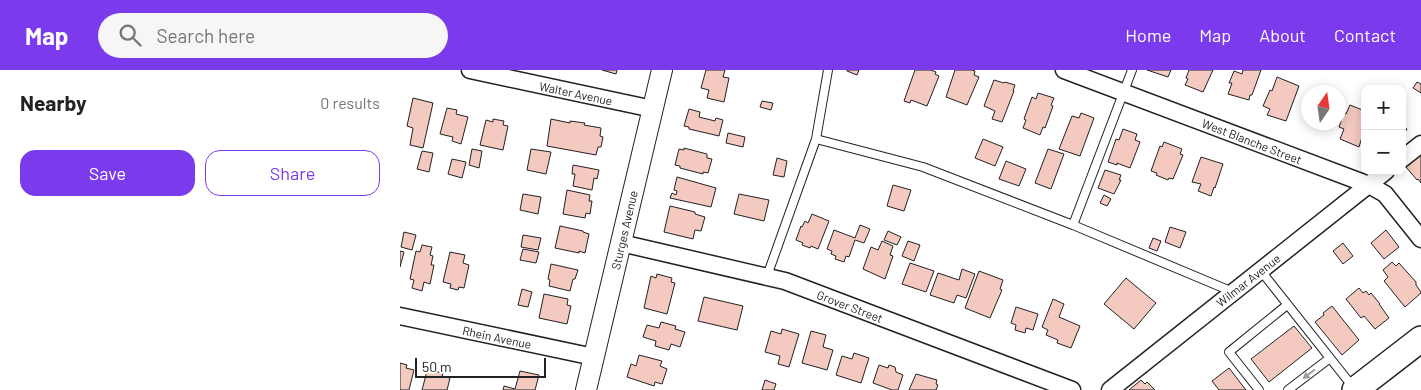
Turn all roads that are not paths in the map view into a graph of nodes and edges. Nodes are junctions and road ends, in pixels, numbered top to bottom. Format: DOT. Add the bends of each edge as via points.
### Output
graph roads {
  1 [pos="470,70"];
  2 [pos="662,70"];
  3 [pos="828,70"];
  4 [pos="1064,70"];
  5 [pos="1132,70"];
  6 [pos="1124,92"];
  7 [pos="653,109"];
  8 [pos="816,139"];
  9 [pos="1421,144"];
  10 [pos="1406,156"];
  11 [pos="1381,175"];
  12 [pos="1369,185"];
  13 [pos="1074,225"];
  14 [pos="1421,239"];
  15 [pos="621,243"];
  16 [pos="1261,271"];
  17 [pos="767,276"];
  18 [pos="1233,292"];
  19 [pos="1287,305"];
  20 [pos="400,316"];
  21 [pos="1421,339"];
  22 [pos="594,357"];
  23 [pos="1330,358"];
  24 [pos="586,390"];
  25 [pos="1072,390"];
  26 [pos="1110,390"];
  27 [pos="1259,390"];
  28 [pos="1288,390"];
  29 [pos="1355,390"];
  1 -- 7 [label="street, Walter Avenue"];
  2 -- 7 [label="street, Sturges Avenue"];
  3 -- 8 [label="lane"];
  4 -- 6 [label="street, West Blanche Street"];
  5 -- 6 [label="lane"];
  6 -- 12 [label="street, West Blanche Street"];
  6 -- 13 [label="lane"];
  7 -- 15 [label="street, Sturges Avenue"];
  8 -- 13 [label="lane" via="923,167"];
  8 -- 17 [label="lane"];
  9 -- 10 [label="street"];
  11 -- 12 [label="street, Wilmar Avenue"];
  12 -- 14 [label="street, West Blanche Street" via="1385,194"];
  12 -- 16 [label="street, Wilmar Avenue"];
  13 -- 18 [label="lane"];
  15 -- 17 [label="street, Grover Street"];
  15 -- 22 [label="street, Sturges Avenue"];
  16 -- 18 [label="street, Wilmar Avenue"];
  16 -- 19 [label="lane"];
  17 -- 25 [label="street, Grover Street"];
  18 -- 26 [label="street, Wilmar Avenue"];
  19 -- 23 [label="lane"];
  19 -- 27 [label="lane" via="1228,352"];
  20 -- 22 [label="street, Rhein Avenue"];
  21 -- 29 [label="main road"];
  22 -- 24 [label="street, Sturges Avenue"];
  23 -- 28 [label="lane, one-way"];
  23 -- 29 [label="lane"];
}
